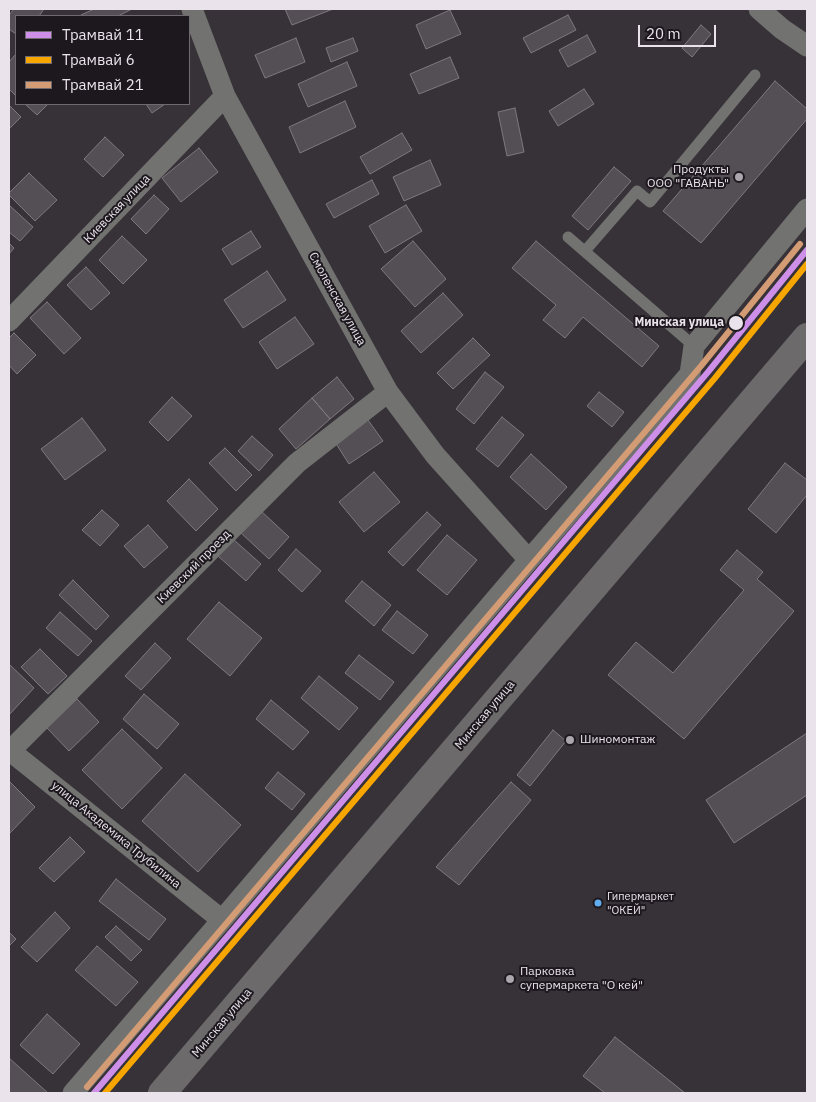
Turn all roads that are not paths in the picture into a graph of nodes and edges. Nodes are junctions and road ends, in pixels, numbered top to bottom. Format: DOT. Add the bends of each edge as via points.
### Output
graph roads {
  1 [pos="192,9"];
  2 [pos="759,9"];
  3 [pos="807,46"];
  4 [pos="755,75"];
  5 [pos="225,96"];
  6 [pos="807,209"];
  7 [pos="568,237"];
  8 [pos="585,251"];
  9 [pos="9,322"];
  10 [pos="807,338"];
  11 [pos="694,346"];
  12 [pos="388,392"];
  13 [pos="529,560"];
  14 [pos="9,751"];
  15 [pos="222,920"];
  16 [pos="73,1093"];
  17 [pos="162,1093"];
  1 -- 5 [label="street, Смоленская улица"];
  2 -- 3 [label="street"];
  4 -- 8 [label="lane" via="650,202 637,191"];
  5 -- 9 [label="street, Киевская улица"];
  5 -- 12 [label="street, Смоленская улица"];
  6 -- 11 [label="street"];
  7 -- 8 [label="lane"];
  8 -- 11 [label="lane"];
  10 -- 17 [label="main road, Минская улица"];
  11 -- 13 [label="street" via="690,374"];
  12 -- 13 [label="street, Смоленская улица" via="435,455"];
  12 -- 14 [label="street, Киевский проезд" via="297,464"];
  13 -- 15 [label="street"];
  14 -- 15 [label="street, улица Академика Трубилина"];
  15 -- 16 [label="street"];
}
